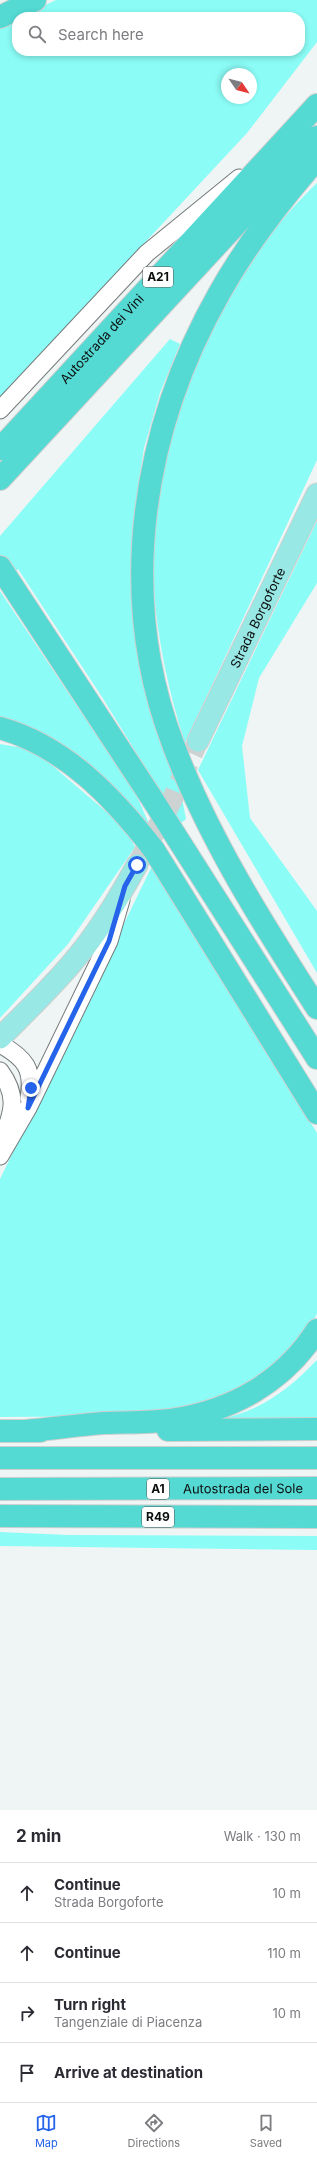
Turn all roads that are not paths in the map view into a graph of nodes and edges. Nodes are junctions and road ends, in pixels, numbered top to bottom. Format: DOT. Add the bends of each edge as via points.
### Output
graph roads {
  1 [pos="35,0"];
  2 [pos="0,17"];
  3 [pos="317,105"];
  4 [pos="317,137"];
  5 [pos="278,147"];
  6 [pos="317,159"];
  7 [pos="0,410"];
  8 [pos="0,449"];
  9 [pos="0,479"];
  10 [pos="317,494"];
  11 [pos="0,567"];
  12 [pos="0,728"];
  13 [pos="198,741"];
  14 [pos="227,859"];
  15 [pos="137,865"];
  16 [pos="204,880"];
  17 [pos="125,886"];
  18 [pos="317,986"];
  19 [pos="317,1008"];
  20 [pos="0,1038"];
  21 [pos="0,1044"];
  22 [pos="317,1058"];
  23 [pos="0,1071"];
  24 [pos="317,1094"];
  25 [pos="0,1106"];
  26 [pos="28,1108"];
  27 [pos="317,1113"];
  28 [pos="0,1139"];
  29 [pos="0,1144"];
  30 [pos="0,1156"];
  31 [pos="317,1330"];
  32 [pos="317,1429"];
  33 [pos="0,1431"];
  34 [pos="25,1431"];
  35 [pos="0,1458"];
  36 [pos="317,1458"];
  37 [pos="317,1488"];
  38 [pos="0,1489"];
  39 [pos="0,1516"];
  40 [pos="317,1517"];
  1 -- 2 [label="highway"];
  3 -- 5 [label="highway, Autostrada dei Vini / A21"];
  4 -- 9 [label="highway, Autostrada dei Vini / A21"];
  5 -- 7 [label="street" via="147,253"];
  5 -- 8 [label="highway, Autostrada dei Vini / A21"];
  6 -- 14 [label="highway" via="287,194 239,260 200,329 181,370 165,417 155,450 146,498 142,534 143,619 150,664 174,748 203,814"];
  10 -- 13 [label="main road, Strada Borgoforte"];
  11 -- 16 [label="highway"];
  12 -- 27 [label="highway" via="32,740 70,763 104,792 138,828 158,856"];
  14 -- 18 [label="highway" via="273,917"];
  14 -- 19 [label="highway" via="272,938"];
  15 -- 17 [label="main road"];
  16 -- 22 [label="highway"];
  16 -- 24 [label="highway" via="245,968"];
  17 -- 20 [label="main road" via="73,962"];
  17 -- 26 [label="street" via="109,941"];
  21 -- 26 [label="street" via="24,1060 28,1069 31,1088"];
  23 -- 29 [label="street" via="10,1088 12,1108"];
  25 -- 28 [label="street" via="3,1121"];
  26 -- 30 [label="street"];
  31 -- 34 [label="highway" via="293,1362 270,1383 220,1408 172,1420 103,1423"];
  32 -- 34 [label="highway"];
  33 -- 34 [label="highway"];
  35 -- 36 [label="highway"];
  37 -- 38 [label="highway, Autostrada del Sole / A1"];
  39 -- 40 [label="highway, R49"];
}
